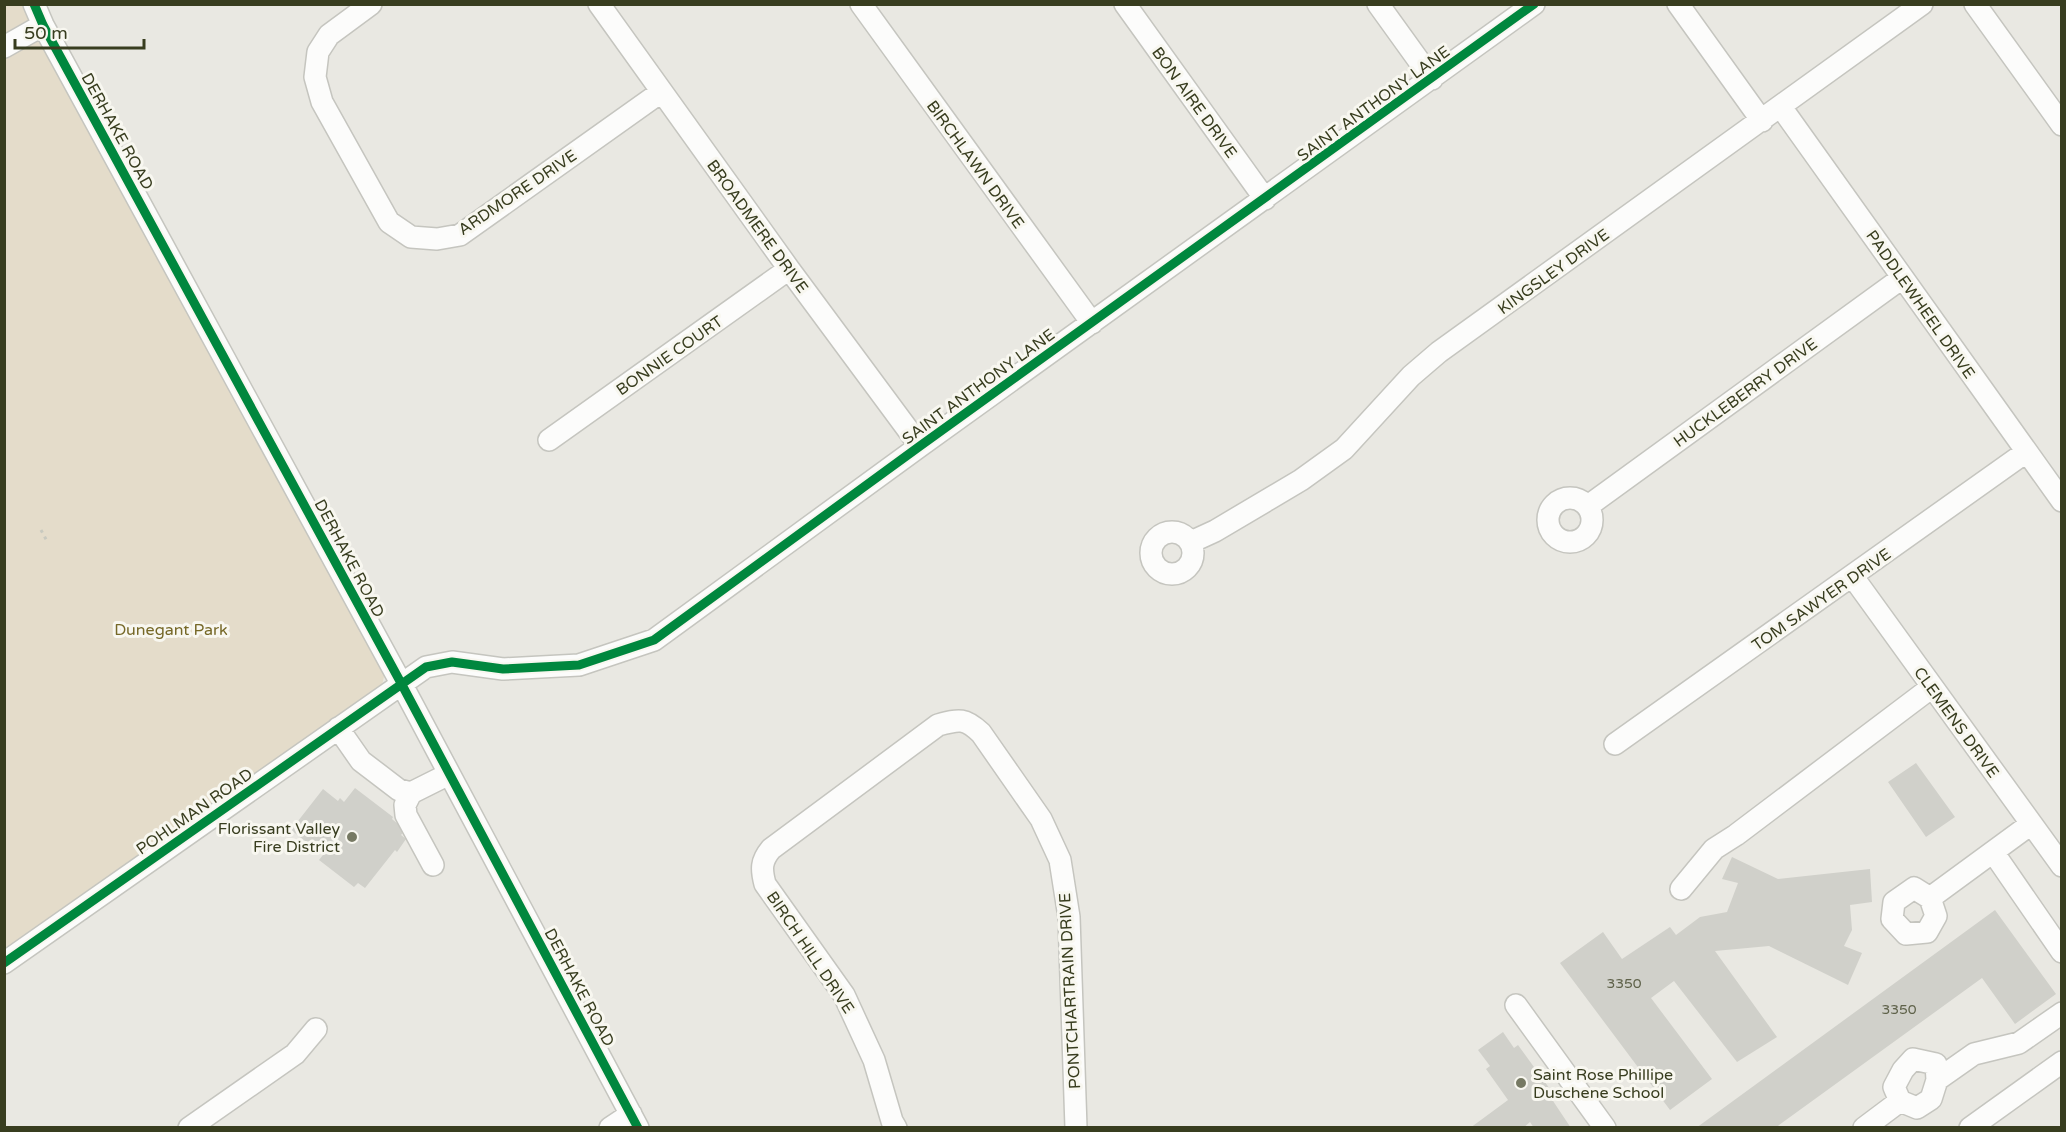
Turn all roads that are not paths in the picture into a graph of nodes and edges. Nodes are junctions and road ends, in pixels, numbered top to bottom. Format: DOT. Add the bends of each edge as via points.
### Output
graph roads {
  1 [pos="34,4"];
  2 [pos="371,4"];
  3 [pos="599,4"];
  4 [pos="861,4"];
  5 [pos="1125,4"];
  6 [pos="1378,4"];
  7 [pos="1534,4"];
  8 [pos="1678,4"];
  9 [pos="1922,4"];
  10 [pos="1975,4"];
  11 [pos="43,26"];
  12 [pos="4,47"];
  13 [pos="1432,80"];
  14 [pos="661,92"];
  15 [pos="1781,107"];
  16 [pos="1762,121"];
  17 [pos="2061,125"];
  18 [pos="1265,199"];
  19 [pos="789,269"];
  20 [pos="1902,278"];
  21 [pos="1092,323"];
  22 [pos="549,440"];
  23 [pos="920,446"];
  24 [pos="2026,452"];
  25 [pos="2061,501"];
  26 [pos="1587,506"];
  27 [pos="1191,542"];
  28 [pos="1853,577"];
  29 [pos="400,683"];
  30 [pos="1932,687"];
  31 [pos="338,728"];
  32 [pos="981,733"];
  33 [pos="1615,744"];
  34 [pos="449,774"];
  35 [pos="411,793"];
  36 [pos="2031,824"];
  37 [pos="1993,852"];
  38 [pos="434,865"];
  39 [pos="2061,866"];
  40 [pos="1681,889"];
  41 [pos="1930,898"];
  42 [pos="2061,952"];
  43 [pos="4,963"];
  44 [pos="1516,1005"];
  45 [pos="2061,1013"];
  46 [pos="316,1029"];
  47 [pos="2061,1062"];
  48 [pos="1937,1080"];
  49 [pos="1900,1101"];
  50 [pos="634,1121"];
  51 [pos="189,1128"];
  52 [pos="610,1128"];
  53 [pos="896,1128"];
  54 [pos="1076,1128"];
  55 [pos="1605,1128"];
  56 [pos="1864,1128"];
  57 [pos="1970,1128"];
  1 -- 11 [label="street, DERHAKE ROAD"];
  2 -- 14 [label="street, ARDMORE DRIVE" via="329,35 318,52 315,77 322,102 388,222 411,237 437,239 460,235"];
  3 -- 14 [label="street, BROADMERE DRIVE"];
  4 -- 21 [label="street, BIRCHLAWN DRIVE"];
  5 -- 18 [label="street, BON AIRE DRIVE"];
  6 -- 13 [label="street"];
  7 -- 13 [label="street, SAINT ANTHONY LANE"];
  8 -- 16 [label="street"];
  9 -- 15 [label="street, KINGSLEY DRIVE"];
  10 -- 17 [label="street"];
  11 -- 12 [label="street"];
  11 -- 29 [label="street, DERHAKE ROAD"];
  13 -- 18 [label="street, SAINT ANTHONY LANE"];
  14 -- 19 [label="street, BROADMERE DRIVE"];
  15 -- 16 [label="street, KINGSLEY DRIVE"];
  15 -- 20 [label="street, PADDLEWHEEL DRIVE"];
  16 -- 27 [label="street, KINGSLEY DRIVE" via="1439,352 1410,376 1344,449 1301,480"];
  18 -- 21 [label="street, SAINT ANTHONY LANE"];
  19 -- 22 [label="street, BONNIE COURT"];
  19 -- 23 [label="street, BROADMERE DRIVE"];
  20 -- 24 [label="street, PADDLEWHEEL DRIVE"];
  20 -- 26 [label="street, HUCKLEBERRY DRIVE"];
  21 -- 23 [label="street, SAINT ANTHONY LANE"];
  23 -- 29 [label="street, SAINT ANTHONY LANE" via="654,640 579,665 503,669 452,662 426,667"];
  24 -- 25 [label="street, PADDLEWHEEL DRIVE"];
  24 -- 28 [label="street, TOM SAWYER DRIVE"];
  28 -- 30 [label="street, CLEMENS DRIVE"];
  28 -- 33 [label="street, TOM SAWYER DRIVE"];
  29 -- 31 [label="street, POHLMAN ROAD"];
  29 -- 34 [label="street, DERHAKE ROAD"];
  30 -- 36 [label="street, CLEMENS DRIVE"];
  30 -- 40 [label="street" via="1714,849"];
  31 -- 35 [label="street" via="361,761 399,790"];
  31 -- 43 [label="street, POHLMAN ROAD"];
  32 -- 53 [label="street, BIRCH HILL DRIVE" via="969,722 938,725 763,858 765,884 844,995 861,1029"];
  32 -- 54 [label="street, PONTCHARTRAIN DRIVE" via="1041,819 1060,860 1069,917"];
  34 -- 35 [label="street"];
  34 -- 50 [label="street, DERHAKE ROAD"];
  35 -- 38 [label="street" via="405,805 406,815"];
  36 -- 37 [label="street"];
  36 -- 39 [label="street, CLEMENS DRIVE"];
  37 -- 41 [label="street"];
  37 -- 42 [label="street"];
  44 -- 55 [label="street"];
  45 -- 48 [label="street" via="2019,1043 1974,1053"];
  46 -- 51 [label="street" via="295,1054"];
  47 -- 57 [label="street"];
  48 -- 49 [label="street" via="1931,1099 1917,1108"];
  48 -- 49 [label="street" via="1936,1064 1913,1059 1894,1087"];
  49 -- 56 [label="street"];
  50 -- 52 [label="street"];
}
